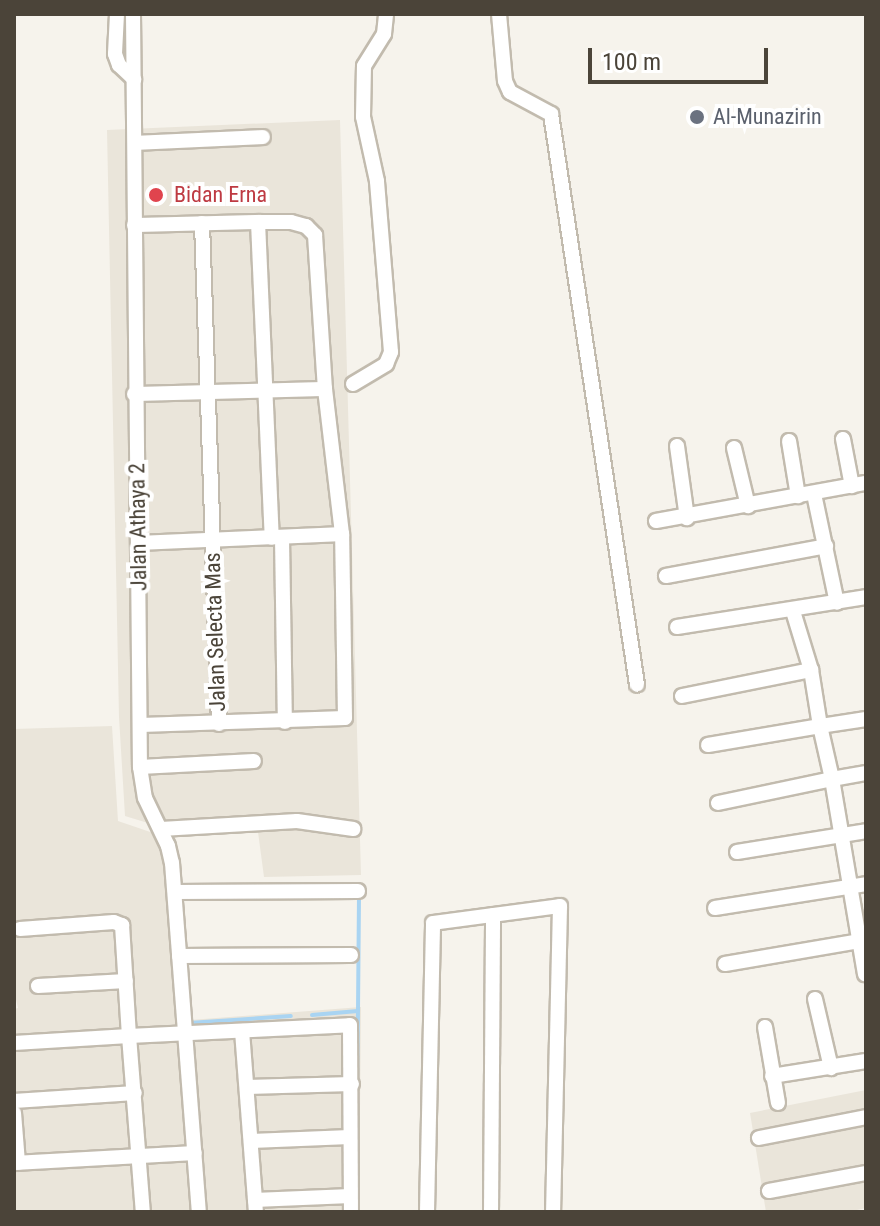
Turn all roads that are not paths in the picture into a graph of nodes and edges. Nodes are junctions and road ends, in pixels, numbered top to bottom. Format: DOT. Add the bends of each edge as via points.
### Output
graph roads {
  1 [pos="117,14"];
  2 [pos="133,14"];
  3 [pos="386,14"];
  4 [pos="499,14"];
  5 [pos="134,79"];
  6 [pos="263,137"];
  7 [pos="135,143"];
  8 [pos="258,222"];
  9 [pos="202,223"];
  10 [pos="134,225"];
  11 [pos="353,384"];
  12 [pos="325,389"];
  13 [pos="266,390"];
  14 [pos="134,394"];
  15 [pos="208,395"];
  16 [pos="843,439"];
  17 [pos="789,441"];
  18 [pos="677,446"];
  19 [pos="734,448"];
  20 [pos="859,484"];
  21 [pos="814,494"];
  22 [pos="798,496"];
  23 [pos="748,506"];
  24 [pos="687,518"];
  25 [pos="656,521"];
  26 [pos="342,534"];
  27 [pos="277,538"];
  28 [pos="212,540"];
  29 [pos="139,543"];
  30 [pos="826,546"];
  31 [pos="666,576"];
  32 [pos="866,597"];
  33 [pos="837,603"];
  34 [pos="793,611"];
  35 [pos="677,627"];
  36 [pos="811,670"];
  37 [pos="637,685"];
  38 [pos="682,696"];
  39 [pos="866,719"];
  40 [pos="285,722"];
  41 [pos="219,724"];
  42 [pos="141,725"];
  43 [pos="820,726"];
  44 [pos="708,745"];
  45 [pos="254,761"];
  46 [pos="140,767"];
  47 [pos="866,773"];
  48 [pos="832,779"];
  49 [pos="718,803"];
  50 [pos="161,829"];
  51 [pos="353,829"];
  52 [pos="866,831"];
  53 [pos="842,835"];
  54 [pos="737,852"];
  55 [pos="866,884"];
  56 [pos="849,887"];
  57 [pos="358,891"];
  58 [pos="175,892"];
  59 [pos="715,908"];
  60 [pos="493,915"];
  61 [pos="20,929"];
  62 [pos="859,941"];
  63 [pos="351,955"];
  64 [pos="179,956"];
  65 [pos="725,964"];
  66 [pos="865,974"];
  67 [pos="126,981"];
  68 [pos="38,986"];
  69 [pos="815,999"];
  70 [pos="765,1027"];
  71 [pos="242,1031"];
  72 [pos="186,1032"];
  73 [pos="129,1036"];
  74 [pos="14,1043"];
  75 [pos="866,1061"];
  76 [pos="831,1068"];
  77 [pos="772,1076"];
  78 [pos="352,1084"];
  79 [pos="247,1087"];
  80 [pos="135,1093"];
  81 [pos="14,1101"];
  82 [pos="778,1103"];
  83 [pos="14,1113"];
  84 [pos="866,1117"];
  85 [pos="350,1137"];
  86 [pos="759,1138"];
  87 [pos="251,1141"];
  88 [pos="195,1153"];
  89 [pos="139,1155"];
  90 [pos="16,1163"];
  91 [pos="866,1173"];
  92 [pos="769,1191"];
  93 [pos="350,1196"];
  94 [pos="255,1206"];
  95 [pos="134,1212"];
  96 [pos="143,1212"];
  97 [pos="199,1212"];
  98 [pos="351,1212"];
  99 [pos="427,1212"];
  100 [pos="491,1212"];
  101 [pos="553,1212"];
  1 -- 5 [label="street" via="115,54"];
  2 -- 5 [label="street, Jalan Athaya 2"];
  3 -- 11 [label="street" via="384,34 364,66 363,117 377,181 391,352 386,364"];
  4 -- 37 [label="street" via="510,92 551,114"];
  5 -- 7 [label="street, Jalan Athaya 2"];
  6 -- 7 [label="street"];
  7 -- 10 [label="street, Jalan Athaya 2"];
  8 -- 9 [label="street"];
  8 -- 12 [label="street, Jalan Selecta Mas" via="291,222 315,235"];
  8 -- 13 [label="street"];
  9 -- 10 [label="street"];
  9 -- 15 [label="street, Jalan Selecta Mas"];
  10 -- 14 [label="street, Jalan Athaya 2"];
  12 -- 13 [label="street"];
  12 -- 26 [label="street, Jalan Selecta Mas"];
  13 -- 15 [label="street"];
  13 -- 27 [label="street"];
  14 -- 15 [label="street"];
  14 -- 29 [label="street, Jalan Athaya 2"];
  15 -- 28 [label="street, Jalan Selecta Mas"];
  16 -- 20 [label="street"];
  17 -- 22 [label="street"];
  18 -- 24 [label="street"];
  19 -- 23 [label="street"];
  20 -- 21 [label="street"];
  21 -- 22 [label="street"];
  21 -- 30 [label="street"];
  22 -- 23 [label="street"];
  23 -- 24 [label="street"];
  24 -- 25 [label="street"];
  26 -- 27 [label="street, Jalan Selecta Mas"];
  26 -- 40 [label="street, Jalan Selecta Mas" via="347,715 340,720"];
  27 -- 28 [label="street, Jalan Selecta Mas"];
  27 -- 40 [label="street"];
  28 -- 29 [label="street, Jalan Selecta Mas"];
  28 -- 41 [label="street, Jalan Selecta Mas"];
  29 -- 42 [label="street, Jalan Athaya 2"];
  30 -- 31 [label="street"];
  30 -- 33 [label="street"];
  32 -- 33 [label="street"];
  33 -- 34 [label="street"];
  34 -- 35 [label="street"];
  34 -- 36 [label="street"];
  36 -- 38 [label="street"];
  36 -- 43 [label="street"];
  39 -- 43 [label="street"];
  40 -- 41 [label="street, Jalan Selecta Mas"];
  41 -- 42 [label="street, Jalan Selecta Mas"];
  42 -- 46 [label="street, Jalan Athaya 2"];
  43 -- 44 [label="street"];
  43 -- 48 [label="street"];
  45 -- 46 [label="street"];
  46 -- 50 [label="street, Jalan Athaya 2" via="145,798"];
  47 -- 48 [label="street"];
  48 -- 49 [label="street"];
  48 -- 53 [label="street"];
  50 -- 51 [label="street" via="297,821"];
  50 -- 58 [label="street, Jalan Athaya 2"];
  52 -- 53 [label="street"];
  53 -- 54 [label="street"];
  53 -- 56 [label="street"];
  55 -- 56 [label="street"];
  56 -- 59 [label="street"];
  56 -- 62 [label="street"];
  57 -- 58 [label="street"];
  58 -- 64 [label="street, Jalan Athaya 2"];
  60 -- 99 [label="street" via="433,923"];
  60 -- 100 [label="street"];
  60 -- 101 [label="street" via="560,906"];
  61 -- 67 [label="street" via="118,923"];
  62 -- 65 [label="street"];
  62 -- 66 [label="street"];
  63 -- 64 [label="street"];
  64 -- 72 [label="street, Jalan Athaya 2"];
  67 -- 68 [label="street"];
  67 -- 73 [label="street"];
  69 -- 76 [label="street"];
  70 -- 77 [label="street"];
  71 -- 72 [label="street"];
  71 -- 78 [label="street" via="348,1024"];
  71 -- 79 [label="street"];
  72 -- 73 [label="street"];
  72 -- 88 [label="street, Jalan Athaya 2"];
  73 -- 74 [label="street"];
  73 -- 80 [label="street"];
  75 -- 76 [label="street"];
  76 -- 77 [label="street"];
  77 -- 82 [label="street"];
  78 -- 79 [label="street"];
  78 -- 85 [label="street"];
  79 -- 87 [label="street"];
  80 -- 81 [label="street"];
  80 -- 89 [label="street"];
  83 -- 90 [label="street"];
  84 -- 86 [label="street"];
  85 -- 87 [label="street"];
  85 -- 93 [label="street"];
  87 -- 94 [label="street"];
  88 -- 89 [label="street"];
  88 -- 97 [label="street, Jalan Athaya 2"];
  89 -- 90 [label="street"];
  89 -- 96 [label="street"];
  91 -- 92 [label="street"];
  93 -- 94 [label="street"];
  93 -- 98 [label="street"];
  95 -- 96 [label="street"];
}
